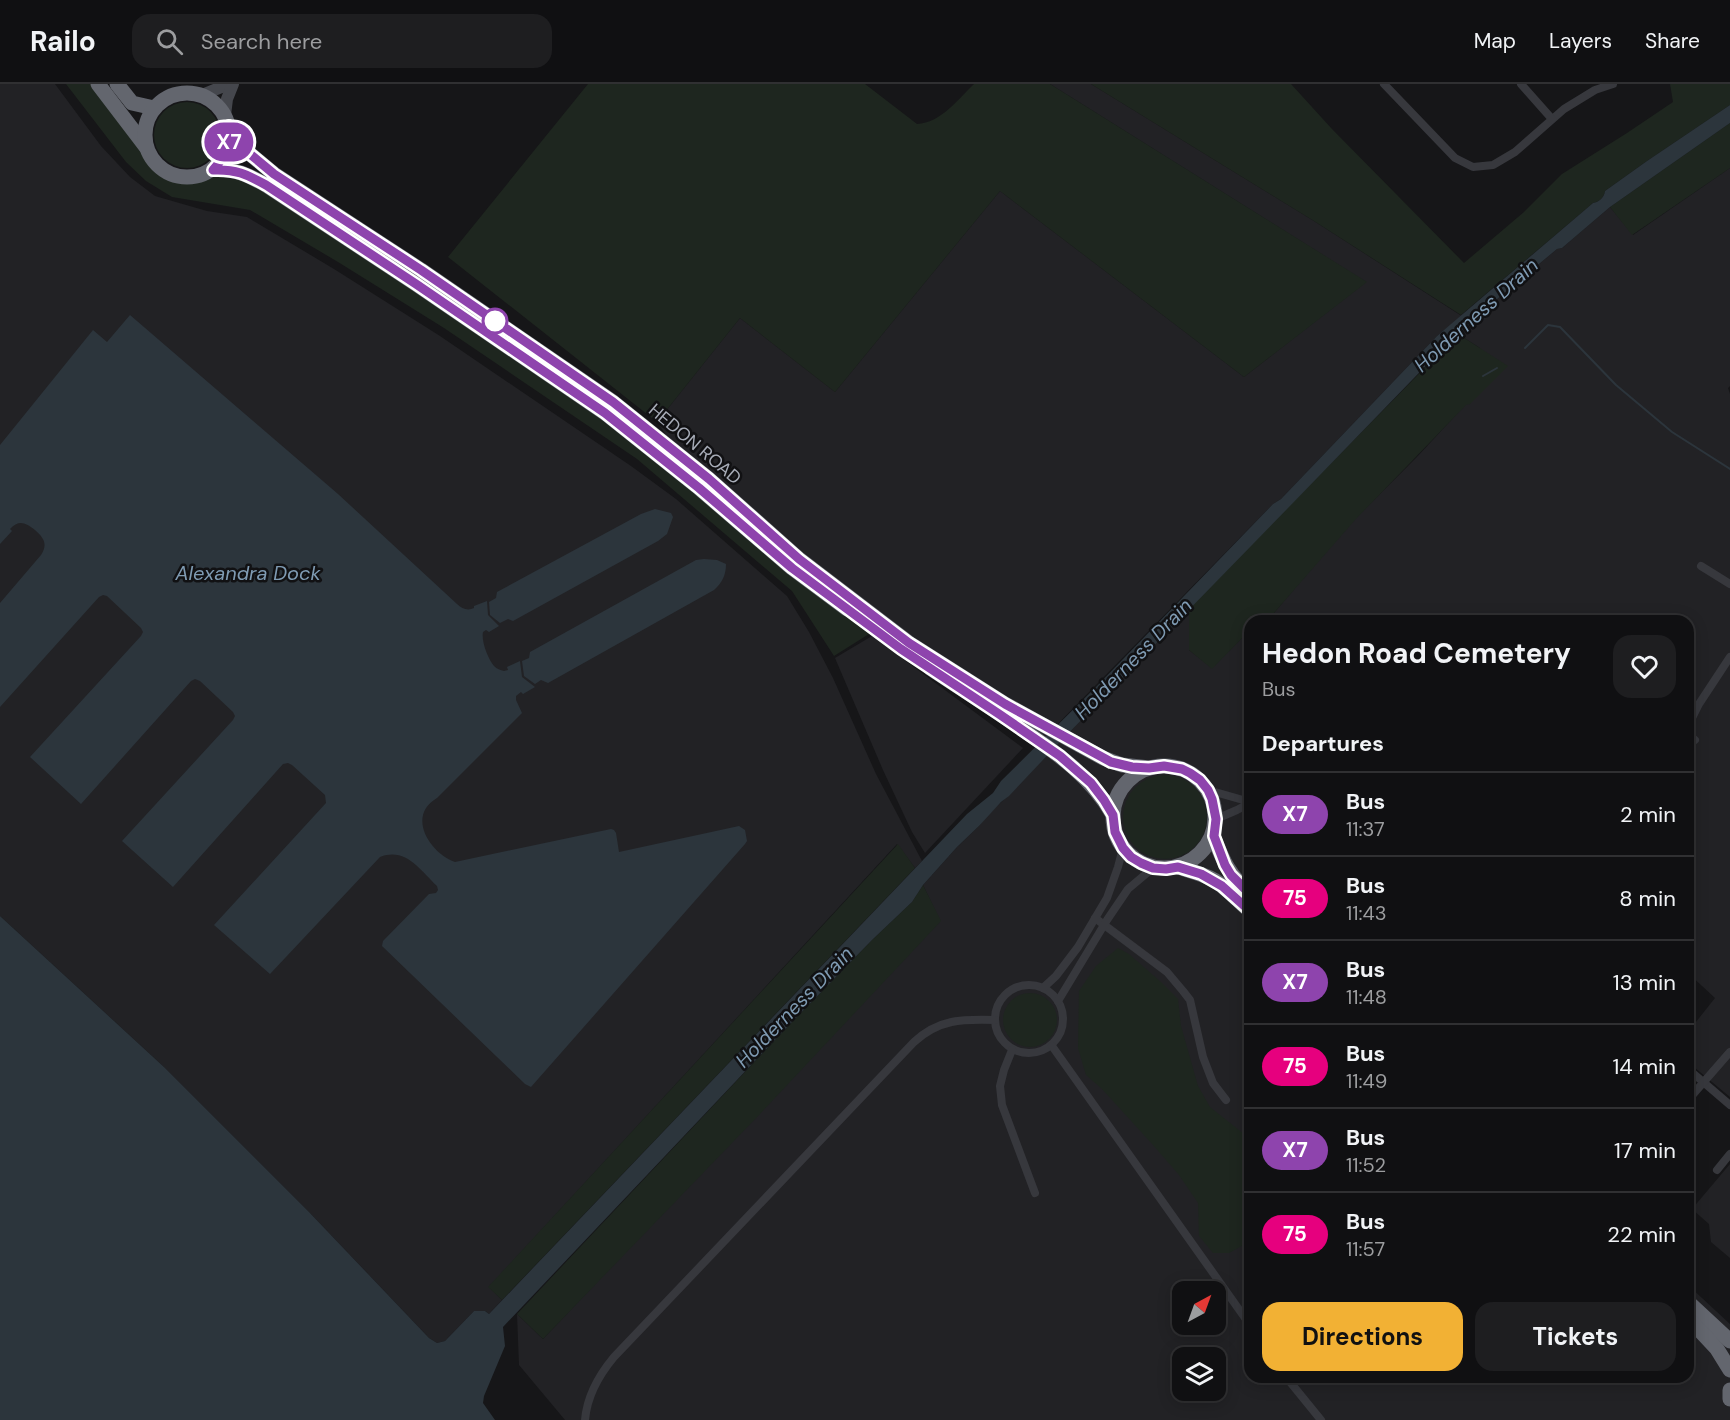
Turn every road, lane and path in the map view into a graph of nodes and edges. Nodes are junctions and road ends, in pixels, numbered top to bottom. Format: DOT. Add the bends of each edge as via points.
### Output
graph roads {
  1 [pos="98,84"];
  2 [pos="117,84"];
  3 [pos="231,84"];
  4 [pos="1384,84"];
  5 [pos="1521,84"];
  6 [pos="1613,84"];
  7 [pos="171,90"];
  8 [pos="193,90"];
  9 [pos="154,108"];
  10 [pos="1552,119"];
  11 [pos="227,121"];
  12 [pos="147,147"];
  13 [pos="213,170"];
  14 [pos="1701,566"];
  15 [pos="1730,584"];
  16 [pos="1730,657"];
  17 [pos="1694,713"];
  18 [pos="1149,768"];
  19 [pos="1208,790"];
  20 [pos="1244,800"];
  21 [pos="1244,806"];
  22 [pos="1113,815"];
  23 [pos="1216,819"];
  24 [pos="1214,836"];
  25 [pos="1123,848"];
  26 [pos="1178,867"];
  27 [pos="1153,868"];
  28 [pos="1244,888"];
  29 [pos="1244,906"];
  30 [pos="1095,918"];
  31 [pos="1105,924"];
  32 [pos="1043,988"];
  33 [pos="1058,1001"];
  34 [pos="995,1020"];
  35 [pos="1052,1046"];
  36 [pos="1012,1050"];
  37 [pos="1730,1052"];
  38 [pos="1694,1074"];
  39 [pos="1703,1082"];
  40 [pos="1694,1093"];
  41 [pos="1226,1100"];
  42 [pos="1730,1105"];
  43 [pos="1730,1154"];
  44 [pos="1717,1170"];
  45 [pos="1035,1193"];
  46 [pos="1694,1308"];
  47 [pos="1244,1317"];
  48 [pos="1694,1324"];
  49 [pos="1730,1341"];
  50 [pos="1730,1370"];
  51 [pos="1291,1383"];
  52 [pos="1730,1390"];
  53 [pos="1730,1399"];
  54 [pos="585,1420"];
  55 [pos="1321,1420"];
  1 -- 12 [label="highway"];
  2 -- 9 [label="highway" via="132,103"];
  3 -- 8 [label="street"];
  3 -- 11 [label="street"];
  4 -- 10 [label="street" via="1455,158 1473,167 1493,165 1515,152"];
  5 -- 10 [label="street"];
  6 -- 10 [label="street" via="1595,90"];
  7 -- 8 [label="highway"];
  7 -- 9 [label="highway"];
  8 -- 11 [label="highway" via="212,100"];
  9 -- 12 [label="highway" via="146,127"];
  11 -- 13 [label="highway" via="227,150"];
  11 -- 18 [label="highway, HEDON ROAD" via="238,141 274,174 613,402 709,479 799,559 909,643 1005,704 1111,762"];
  12 -- 13 [label="highway" via="152,159 174,175 187,178"];
  13 -- 22 [label="highway, HEDON ROAD" via="230,169 266,185 596,407 792,568 901,649 1060,756 1097,790"];
  14 -- 15 [label="street"];
  16 -- 17 [label="street"];
  18 -- 19 [label="highway" via="1182,769"];
  18 -- 22 [label="highway" via="1123,786"];
  19 -- 20 [label="street"];
  19 -- 23 [label="highway"];
  21 -- 23 [label="street"];
  22 -- 25 [label="highway" via="1115,832"];
  23 -- 24 [label="highway"];
  24 -- 26 [label="highway" via="1192,861"];
  24 -- 28 [label="highway" via="1225,865"];
  25 -- 27 [label="highway" via="1131,857"];
  25 -- 30 [label="street" via="1107,898"];
  26 -- 27 [label="highway"];
  26 -- 29 [label="highway" via="1213,880"];
  27 -- 31 [label="street" via="1128,889"];
  30 -- 31 [label="street"];
  30 -- 32 [label="street" via="1078,947"];
  31 -- 33 [label="street"];
  31 -- 41 [label="street" via="1167,972 1190,1000 1212,1083"];
  32 -- 33 [label="street"];
  32 -- 34 [label="street" via="1032,985 1010,990 999,1003"];
  33 -- 35 [label="street" via="1064,1025"];
  34 -- 36 [label="street" via="997,1032"];
  34 -- 54 [label="street" via="953,1021 931,1029 914,1042 609,1362 592,1392"];
  35 -- 36 [label="street" via="1032,1054"];
  35 -- 47 [label="street"];
  36 -- 45 [label="street" via="1000,1086 1002,1105"];
  37 -- 39 [label="street"];
  38 -- 39 [label="street"];
  39 -- 40 [label="street"];
  39 -- 42 [label="street"];
  43 -- 44 [label="street"];
  46 -- 49 [label="highway"];
  48 -- 50 [label="highway"];
  51 -- 55 [label="street"];
  52 -- 53 [label="highway"];
}
